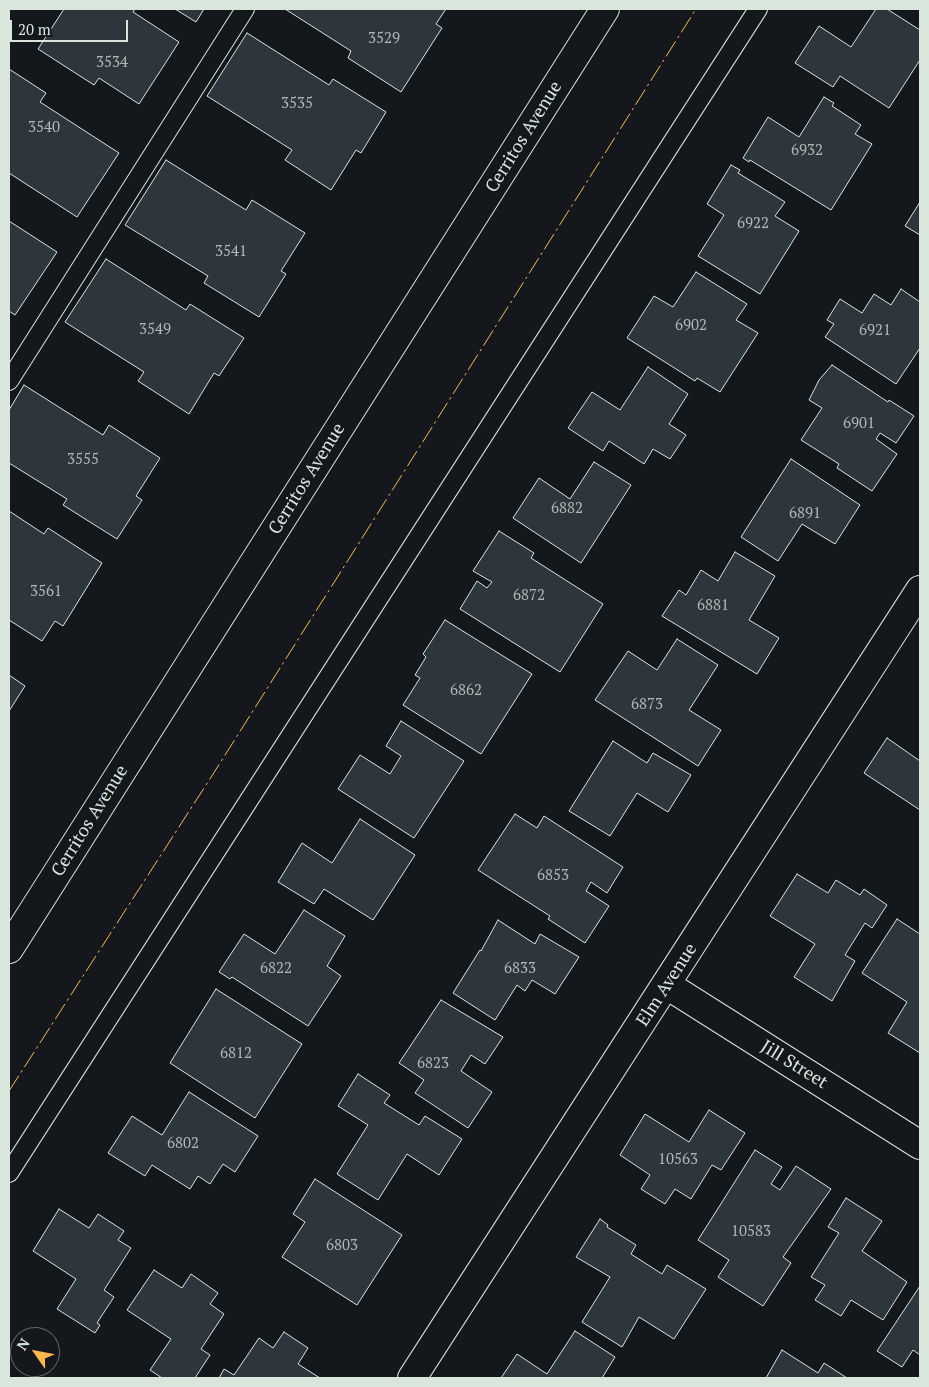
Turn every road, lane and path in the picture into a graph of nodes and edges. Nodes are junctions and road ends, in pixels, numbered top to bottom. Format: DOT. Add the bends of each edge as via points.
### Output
graph roads {
  1 [pos="245,9"];
  2 [pos="605,9"];
  3 [pos="758,9"];
  4 [pos="9,381"];
  5 [pos="918,597"];
  6 [pos="9,949"];
  7 [pos="667,985"];
  8 [pos="920,1145"];
  9 [pos="9,1173"];
  10 [pos="412,1378"];
  1 -- 4 [label="lane"];
  2 -- 6 [label="street, Cerritos Avenue"];
  3 -- 9 [label="lane"];
  5 -- 7 [label="street, Elm Avenue"];
  7 -- 8 [label="street, Jill Street"];
  7 -- 10 [label="street, Elm Avenue"];
}
